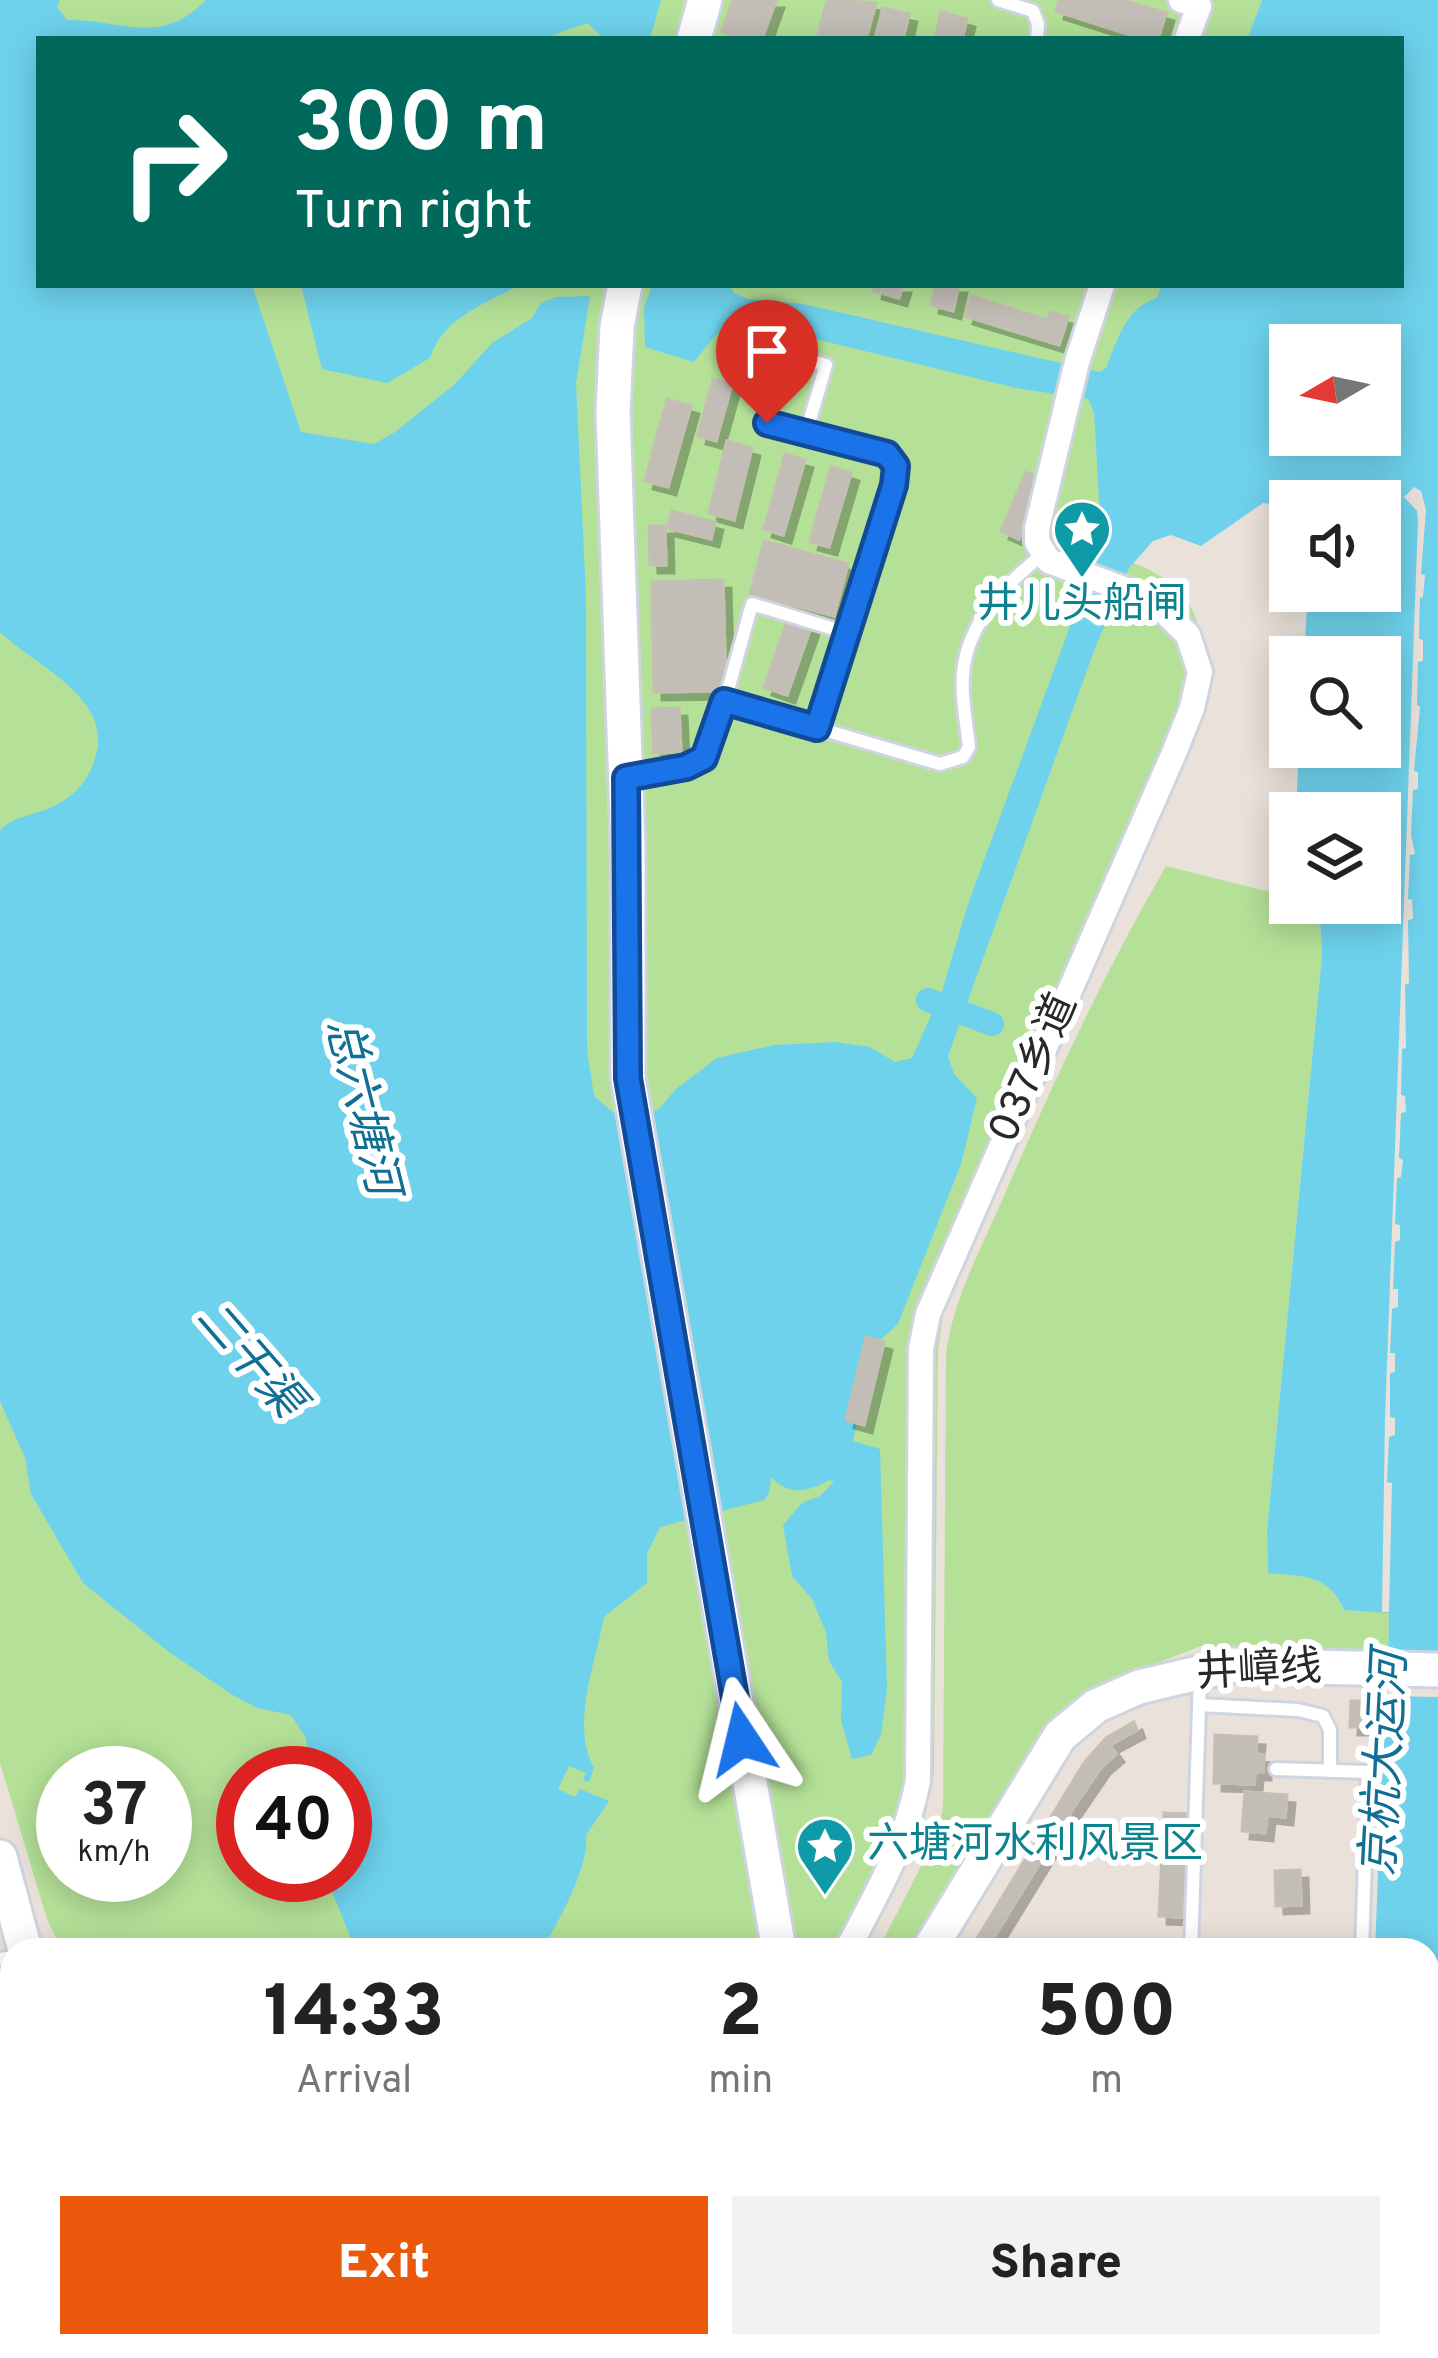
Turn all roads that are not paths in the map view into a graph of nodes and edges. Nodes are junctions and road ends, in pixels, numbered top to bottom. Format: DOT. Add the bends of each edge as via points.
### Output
graph roads {
  1 [pos="705,0"];
  2 [pos="998,0"];
  3 [pos="1194,2"];
  4 [pos="695,36"];
  5 [pos="1037,36"];
  6 [pos="1188,36"];
  7 [pos="624,288"];
  8 [pos="1101,288"];
  9 [pos="806,433"];
  10 [pos="1050,559"];
  11 [pos="847,633"];
  12 [pos="724,701"];
  13 [pos="817,728"];
  14 [pos="626,778"];
  15 [pos="1438,1670"];
  16 [pos="1200,1688"];
  17 [pos="1276,1769"];
  18 [pos="1330,1771"];
  19 [pos="0,1857"];
  20 [pos="23,1938"];
  21 [pos="776,1938"];
  22 [pos="854,1938"];
  23 [pos="936,1938"];
  24 [pos="1191,1938"];
  25 [pos="1362,1938"];
  1 -- 4 [label="street"];
  2 -- 5 [label="lane" via="1033,11"];
  3 -- 6 [label="street"];
  7 -- 14 [label="street" via="613,412"];
  8 -- 10 [label="street" via="1037,528"];
  9 -- 9 [label="lane" via="767,423 787,354 826,365"];
  9 -- 11 [label="lane" via="887,454 896,466"];
  10 -- 13 [label="lane" via="1004,587 976,630 964,662 963,757 940,764"];
  10 -- 22 [label="street, 037乡道" via="1171,614 1196,651 1198,687 928,1314 921,1349 918,1781 892,1867"];
  11 -- 12 [label="lane" via="752,604"];
  11 -- 13 [label="lane"];
  12 -- 13 [label="lane"];
  12 -- 14 [label="lane" via="704,758"];
  14 -- 21 [label="street" via="628,1078"];
  15 -- 16 [label="street, 井嶂线" via="1232,1665"];
  16 -- 18 [label="lane" via="1323,1717"];
  16 -- 23 [label="street, 井嶂线" via="1139,1687 1096,1706 1060,1736"];
  16 -- 24 [label="lane"];
  17 -- 18 [label="lane"];
  18 -- 25 [label="lane" via="1368,1772"];
  19 -- 20 [label="street"];
}
